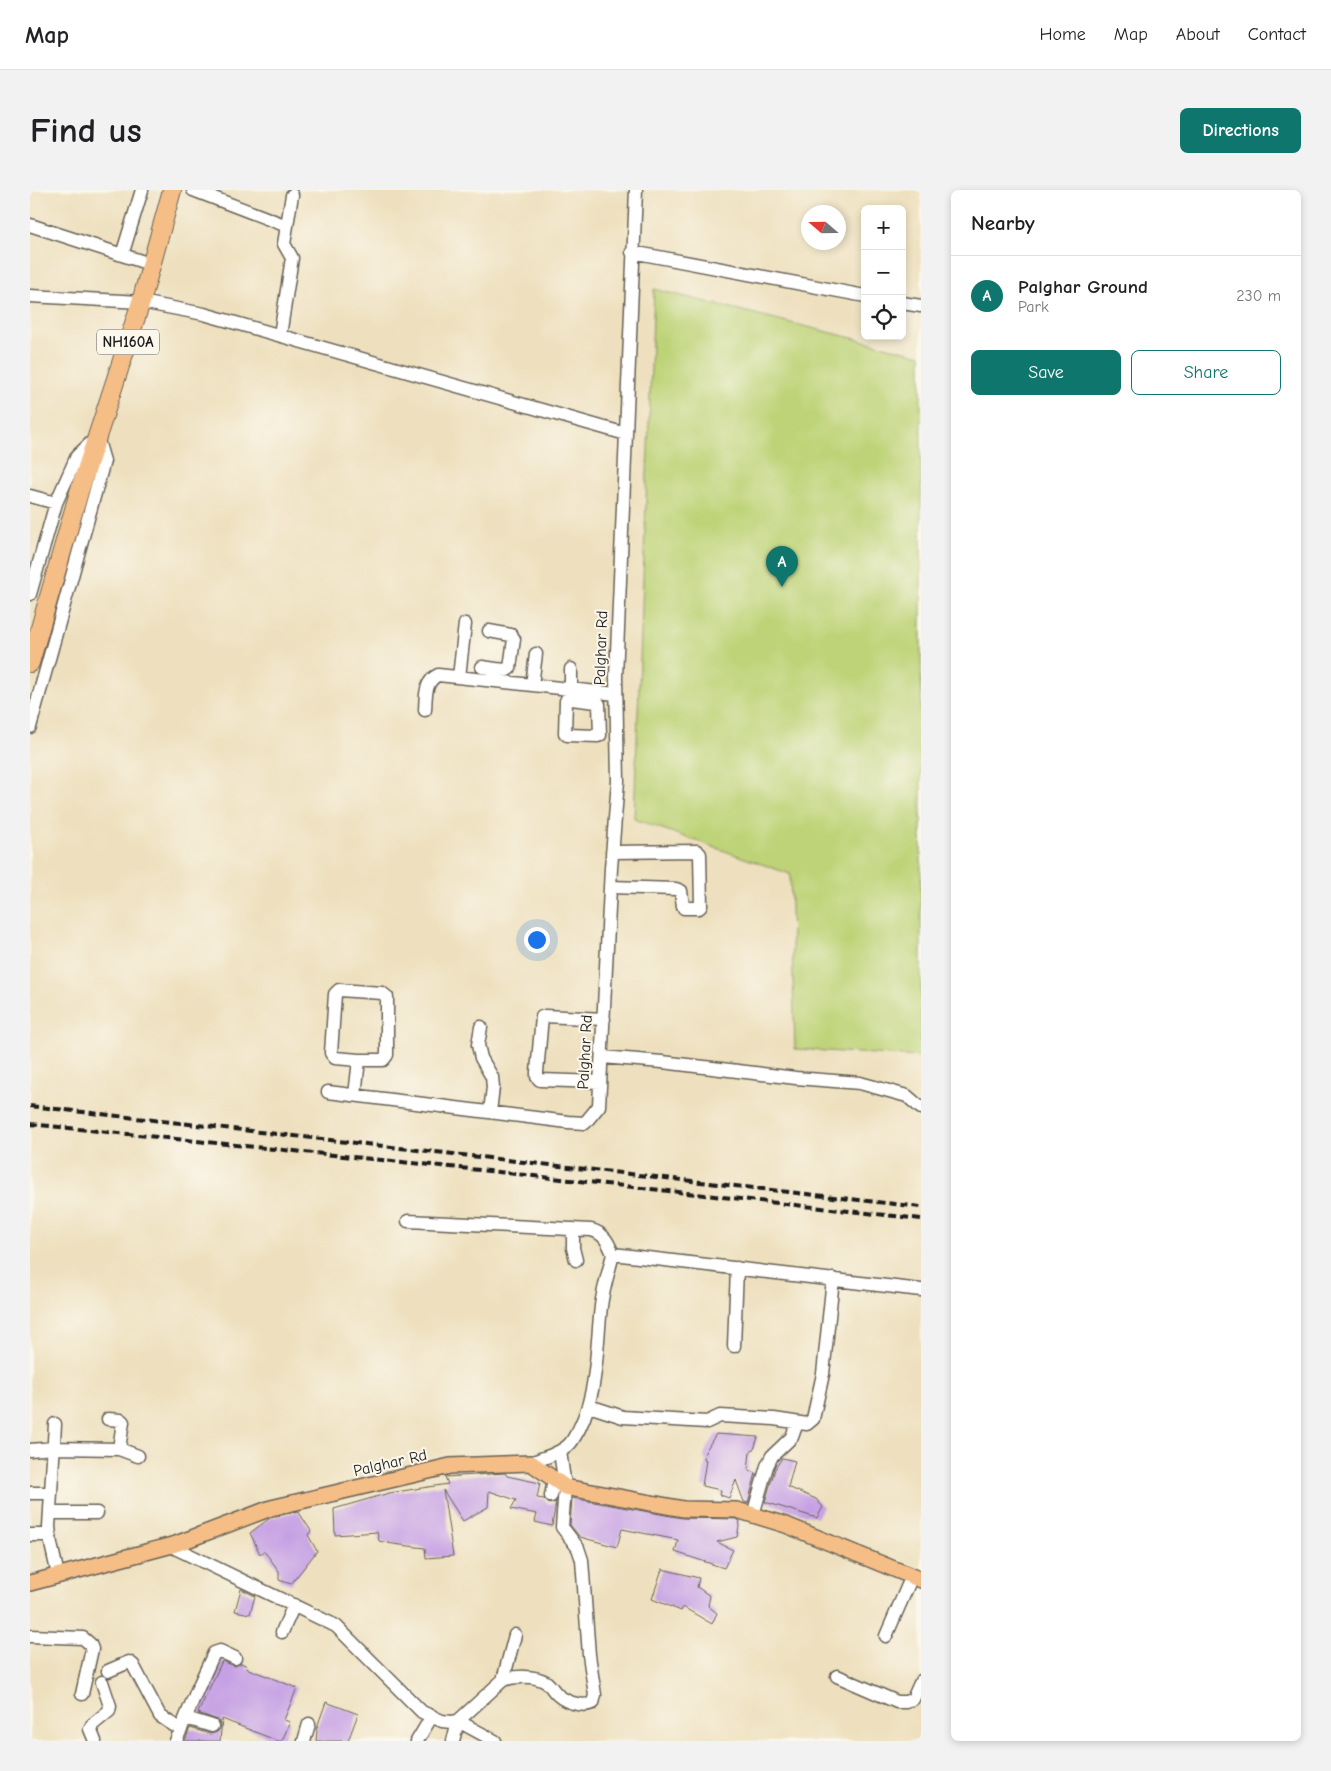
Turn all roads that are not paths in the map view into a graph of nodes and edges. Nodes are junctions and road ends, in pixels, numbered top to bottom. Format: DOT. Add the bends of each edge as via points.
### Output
graph roads {
  1 [pos="142,190"];
  2 [pos="172,190"];
  3 [pos="193,190"];
  4 [pos="636,190"];
  5 [pos="292,195"];
  6 [pos="30,225"];
  7 [pos="287,226"];
  8 [pos="632,252"];
  9 [pos="122,256"];
  10 [pos="150,264"];
  11 [pos="861,295"];
  12 [pos="30,296"];
  13 [pos="140,302"];
  14 [pos="906,304"];
  15 [pos="921,306"];
  16 [pos="280,335"];
  17 [pos="626,434"];
  18 [pos="97,437"];
  19 [pos="30,496"];
  20 [pos="56,503"];
  21 [pos="30,594"];
  22 [pos="465,624"];
  23 [pos="489,631"];
  24 [pos="536,654"];
  25 [pos="30,663"];
  26 [pos="482,667"];
  27 [pos="572,669"];
  28 [pos="495,675"];
  29 [pos="459,677"];
  30 [pos="532,685"];
  31 [pos="571,694"];
  32 [pos="616,694"];
  33 [pos="425,710"];
  34 [pos="30,727"];
  35 [pos="612,852"];
  36 [pos="610,888"];
  37 [pos="604,1019"];
  38 [pos="481,1027"];
  39 [pos="602,1057"];
  40 [pos="359,1060"];
  41 [pos="600,1082"];
  42 [pos="328,1092"];
  43 [pos="355,1095"];
  44 [pos="921,1108"];
  45 [pos="490,1112"];
  46 [pos="408,1221"];
  47 [pos="573,1229"];
  48 [pos="613,1254"];
  49 [pos="576,1260"];
  50 [pos="738,1268"];
  51 [pos="833,1279"];
  52 [pos="921,1290"];
  53 [pos="734,1346"];
  54 [pos="589,1406"];
  55 [pos="108,1419"];
  56 [pos="798,1423"];
  57 [pos="55,1424"];
  58 [pos="54,1448"];
  59 [pos="120,1449"];
  60 [pos="30,1450"];
  61 [pos="560,1451"];
  62 [pos="138,1456"];
  63 [pos="532,1463"];
  64 [pos="560,1484"];
  65 [pos="30,1493"];
  66 [pos="51,1493"];
  67 [pos="551,1496"];
  68 [pos="50,1513"];
  69 [pos="97,1513"];
  70 [pos="753,1515"];
  71 [pos="30,1535"];
  72 [pos="49,1535"];
  73 [pos="171,1546"];
  74 [pos="58,1575"];
  75 [pos="916,1578"];
  76 [pos="30,1583"];
  77 [pos="294,1604"];
  78 [pos="282,1632"];
  79 [pos="516,1635"];
  80 [pos="30,1636"];
  81 [pos="886,1636"];
  82 [pos="235,1658"];
  83 [pos="837,1676"];
  84 [pos="503,1680"];
  85 [pos="921,1681"];
  86 [pos="82,1694"];
  87 [pos="432,1716"];
  88 [pos="458,1721"];
  89 [pos="309,1724"];
  90 [pos="212,1726"];
  91 [pos="181,1730"];
  92 [pos="95,1741"];
  93 [pos="304,1741"];
  94 [pos="417,1741"];
  95 [pos="453,1741"];
  96 [pos="495,1741"];
  1 -- 9 [label="street"];
  2 -- 10 [label="highway, NH160A"];
  3 -- 7 [label="street"];
  4 -- 8 [label="street, Palghar Rd"];
  5 -- 7 [label="street"];
  6 -- 9 [label="street"];
  7 -- 16 [label="street" via="284,244 292,258"];
  8 -- 11 [label="street"];
  8 -- 17 [label="street, Palghar Rd"];
  9 -- 10 [label="street"];
  10 -- 13 [label="highway, NH160A"];
  12 -- 13 [label="street"];
  13 -- 16 [label="street" via="204,314"];
  13 -- 18 [label="highway, NH160A"];
  14 -- 15 [label="street"];
  16 -- 17 [label="street"];
  17 -- 32 [label="street, Palghar Rd"];
  18 -- 20 [label="street" via="77,456"];
  18 -- 25 [label="highway, NH160A"];
  18 -- 34 [label="street" via="104,460"];
  19 -- 20 [label="street"];
  20 -- 21 [label="street"];
  22 -- 29 [label="street"];
  23 -- 28 [label="street" via="511,634 514,639 510,668"];
  24 -- 30 [label="street"];
  26 -- 28 [label="street"];
  27 -- 31 [label="street"];
  28 -- 29 [label="street"];
  28 -- 30 [label="street"];
  29 -- 33 [label="street" via="438,675 432,678 428,684"];
  30 -- 31 [label="street"];
  31 -- 32 [label="street"];
  32 -- 35 [label="street, Palghar Rd" via="618,781"];
  35 -- 36 [label="street, Palghar Rd"];
  35 -- 36 [label="street" via="697,851 700,854 701,906 684,908 681,891 676,888"];
  36 -- 37 [label="street, Palghar Rd"];
  37 -- 39 [label="street, Palghar Rd"];
  37 -- 41 [label="street" via="542,1018 537,1072 540,1080"];
  38 -- 45 [label="street" via="478,1045 492,1077"];
  39 -- 41 [label="street, Palghar Rd"];
  39 -- 44 [label="street" via="860,1083 907,1096"];
  40 -- 40 [label="street" via="335,1058 331,1053 335,994 340,990 382,993 387,997 386,1055 383,1060"];
  40 -- 43 [label="street"];
  41 -- 45 [label="street, Palghar Rd" via="599,1106 585,1123"];
  42 -- 43 [label="street"];
  43 -- 45 [label="street"];
  46 -- 47 [label="street"];
  47 -- 48 [label="street" via="597,1231 606,1238"];
  47 -- 49 [label="street"];
  48 -- 50 [label="street"];
  48 -- 54 [label="street, Palghar Rd" via="601,1304"];
  50 -- 51 [label="street"];
  50 -- 53 [label="street"];
  51 -- 52 [label="street"];
  51 -- 56 [label="street" via="824,1374 814,1419 807,1424"];
  54 -- 56 [label="street" via="623,1417 707,1422 720,1416"];
  54 -- 61 [label="street, Palghar Rd" via="571,1442"];
  55 -- 59 [label="street" via="123,1422"];
  56 -- 70 [label="street" via="788,1442 769,1461"];
  57 -- 58 [label="street"];
  58 -- 59 [label="street"];
  58 -- 60 [label="street"];
  58 -- 66 [label="street"];
  59 -- 62 [label="street"];
  61 -- 63 [label="street, Palghar Rd"];
  61 -- 64 [label="street"];
  63 -- 64 [label="main road"];
  63 -- 73 [label="main road, Palghar Rd" via="440,1468 271,1508"];
  64 -- 67 [label="street"];
  64 -- 70 [label="main road" via="684,1509 737,1510"];
  64 -- 84 [label="street" via="562,1527 578,1548 582,1560 595,1695 593,1703 586,1705 561,1698 548,1682 538,1678 512,1676"];
  65 -- 66 [label="street"];
  66 -- 68 [label="street"];
  68 -- 69 [label="street"];
  68 -- 72 [label="street"];
  70 -- 75 [label="main road" via="786,1525"];
  71 -- 72 [label="street"];
  72 -- 74 [label="street"];
  73 -- 74 [label="main road, Palghar Rd"];
  73 -- 77 [label="street"];
  74 -- 76 [label="main road, Palghar Rd"];
  75 -- 81 [label="street"];
  77 -- 78 [label="street"];
  77 -- 87 [label="street" via="336,1626 410,1701"];
  79 -- 84 [label="street"];
  80 -- 86 [label="street" via="82,1638 90,1644 92,1649"];
  82 -- 91 [label="street" via="220,1651 214,1653"];
  83 -- 85 [label="street" via="897,1702 913,1699"];
  84 -- 88 [label="street"];
  87 -- 88 [label="street" via="442,1721"];
  87 -- 94 [label="street"];
  88 -- 95 [label="street"];
  88 -- 96 [label="street"];
  89 -- 93 [label="street"];
  90 -- 91 [label="street"];
  91 -- 92 [label="street" via="160,1716 129,1662 105,1677 110,1706 109,1711 90,1729"];
}
